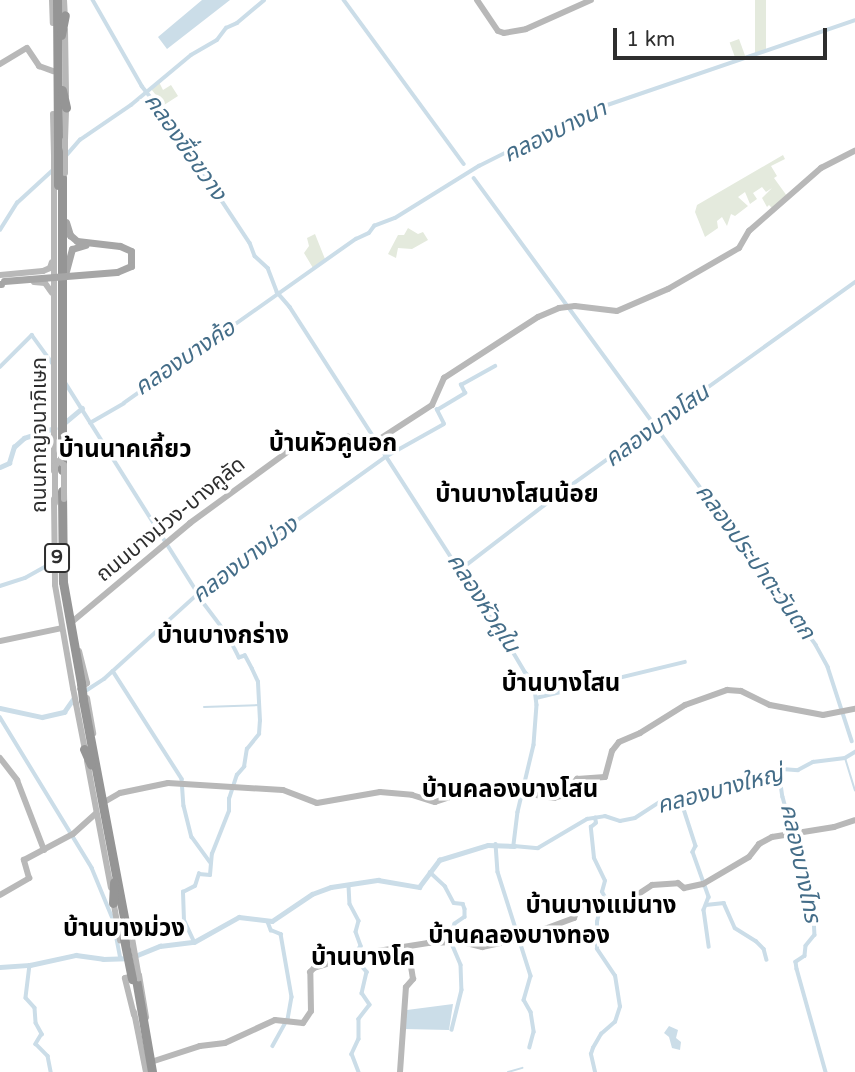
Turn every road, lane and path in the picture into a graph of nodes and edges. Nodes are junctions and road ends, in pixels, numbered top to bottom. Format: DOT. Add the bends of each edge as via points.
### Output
graph roads {
  1 [pos="60,0"];
  2 [pos="477,0"];
  3 [pos="591,0"];
  4 [pos="65,13"];
  5 [pos="53,20"];
  6 [pos="59,37"];
  7 [pos="0,65"];
  8 [pos="55,73"];
  9 [pos="62,90"];
  10 [pos="54,99"];
  11 [pos="66,108"];
  12 [pos="53,128"];
  13 [pos="60,149"];
  14 [pos="855,151"];
  15 [pos="60,180"];
  16 [pos="66,222"];
  17 [pos="66,243"];
  18 [pos="54,253"];
  19 [pos="64,267"];
  20 [pos="117,270"];
  21 [pos="43,271"];
  22 [pos="2,280"];
  23 [pos="34,282"];
  24 [pos="54,305"];
  25 [pos="60,374"];
  26 [pos="58,402"];
  27 [pos="54,413"];
  28 [pos="60,426"];
  29 [pos="66,440"];
  30 [pos="62,452"];
  31 [pos="66,536"];
  32 [pos="54,539"];
  33 [pos="73,621"];
  34 [pos="62,628"];
  35 [pos="0,642"];
  36 [pos="79,651"];
  37 [pos="68,657"];
  38 [pos="79,684"];
  39 [pos="81,701"];
  40 [pos="851,710"];
  41 [pos="93,726"];
  42 [pos="81,732"];
  43 [pos="84,749"];
  44 [pos="0,758"];
  45 [pos="95,764"];
  46 [pos="98,781"];
  47 [pos="106,801"];
  48 [pos="96,813"];
  49 [pos="855,820"];
  50 [pos="44,850"];
  51 [pos="116,882"];
  52 [pos="0,895"];
  53 [pos="113,903"];
  54 [pos="125,904"];
  55 [pos="126,939"];
  56 [pos="408,947"];
  57 [pos="134,979"];
  58 [pos="134,1015"];
  59 [pos="146,1017"];
  60 [pos="154,1060"];
  61 [pos="151,1072"];
  62 [pos="400,1072"];
  1 -- 4 [label="street"];
  1 -- 5 [label="street"];
  1 -- 6 [label="highway, ถนนกาญจนาภิเษก / 9"];
  2 -- 3 [label="street" via="504,33 526,29"];
  4 -- 6 [label="highway"];
  4 -- 11 [label="street"];
  5 -- 6 [label="highway"];
  5 -- 8 [label="street"];
  6 -- 8 [label="highway, ถนนกาญจนาภิเษก / 9"];
  6 -- 9 [label="highway, ถนนกาญจนาภิเษก / 9"];
  7 -- 8 [label="street" via="27,48 39,66"];
  8 -- 10 [label="highway"];
  8 -- 13 [label="highway, ถนนกาญจนาภิเษก / 9"];
  9 -- 11 [label="highway"];
  9 -- 13 [label="highway, ถนนกาญจนาภิเษก / 9"];
  10 -- 12 [label="street"];
  11 -- 12 [label="street" via="67,149 52,166"];
  11 -- 13 [label="street"];
  12 -- 13 [label="street"];
  13 -- 15 [label="highway, ถนนกาญจนาภิเษก / 9, bridge"];
  14 -- 33 [label="street, ถนนบางม่วง-บางคูลัด" via="821,168 750,231 739,248 689,278 617,311 560,307 511,332 444,377 432,405 377,441 364,444 348,437 310,449 293,448 192,521"];
  15 -- 16 [label="street"];
  15 -- 18 [label="street"];
  15 -- 19 [label="highway, ถนนกาญจนาภิเษก / 9"];
  15 -- 25 [label="highway, ถนนกาญจนาภิเษก / 9"];
  16 -- 17 [label="street"];
  16 -- 20 [label="main road" via="75,240 129,249 134,257 131,266"];
  17 -- 19 [label="highway"];
  18 -- 21 [label="street" via="50,268"];
  18 -- 24 [label="street"];
  19 -- 20 [label="main road" via="70,252 80,245 127,251 129,263"];
  19 -- 25 [label="highway, ถนนกาญจนาภิเษก / 9"];
  20 -- 22 [label="main road, bridge"];
  21 -- 22 [label="street"];
  21 -- 23 [label="street" via="47,279"];
  22 -- 23 [label="street"];
  23 -- 24 [label="street" via="48,286"];
  24 -- 25 [label="street"];
  25 -- 26 [label="highway, ถนนกาญจนาภิเษก / 9"];
  25 -- 27 [label="street"];
  25 -- 28 [label="highway, ถนนกาญจนาภิเษก / 9"];
  26 -- 27 [label="highway"];
  26 -- 28 [label="highway, ถนนกาญจนาภิเษก / 9"];
  27 -- 28 [label="street"];
  28 -- 29 [label="street"];
  28 -- 30 [label="highway, ถนนกาญจนาภิเษก / 9"];
  28 -- 32 [label="street"];
  28 -- 38 [label="highway, ถนนกาญจนาภิเษก / 9" via="58,582"];
  29 -- 30 [label="highway"];
  29 -- 31 [label="street"];
  30 -- 38 [label="highway, ถนนกาญจนาภิเษก / 9" via="62,574"];
  31 -- 32 [label="street, bridge" via="64,465 60,460 55,464"];
  31 -- 33 [label="street" via="66,579"];
  32 -- 34 [label="street"];
  33 -- 36 [label="street"];
  34 -- 35 [label="street"];
  34 -- 37 [label="street"];
  36 -- 37 [label="street" via="87,685 74,691"];
  36 -- 38 [label="street"];
  37 -- 38 [label="street"];
  38 -- 39 [label="highway, ถนนกาญจนาภิเษก / 9, bridge"];
  39 -- 41 [label="street"];
  39 -- 42 [label="street"];
  39 -- 45 [label="highway, ถนนกาญจนาภิเษก / 9"];
  39 -- 46 [label="highway, ถนนกาญจนาภิเษก / 9"];
  40 -- 47 [label="street" via="823,715 770,705 741,691 727,690 685,705 616,744 605,777 576,780 557,798 483,786 437,802 380,792 317,803 283,790 160,784"];
  41 -- 42 [label="street" via="88,697 74,704"];
  41 -- 45 [label="street"];
  42 -- 43 [label="street"];
  43 -- 45 [label="highway"];
  43 -- 48 [label="street"];
  44 -- 50 [label="street" via="17,780"];
  45 -- 46 [label="highway"];
  45 -- 47 [label="street"];
  45 -- 51 [label="highway, ถนนกาญจนาภิเษก / 9"];
  46 -- 51 [label="highway, ถนนกาญจนาภิเษก / 9"];
  47 -- 54 [label="street"];
  48 -- 50 [label="street" via="73,835"];
  48 -- 53 [label="street"];
  49 -- 56 [label="street" via="761,843 749,857 705,883 685,888 678,883 652,885 617,908 578,907 574,918 520,938 482,947 450,942"];
  50 -- 52 [label="street" via="23,861 29,878"];
  51 -- 53 [label="highway"];
  51 -- 54 [label="highway"];
  51 -- 55 [label="highway, ถนนกาญจนาภิเษก / 9"];
  53 -- 55 [label="street"];
  54 -- 55 [label="street"];
  55 -- 57 [label="highway, ถนนกาญจนาภิเษก / 9, bridge"];
  56 -- 60 [label="street" via="355,956 312,970 311,1013 302,1023 275,1020 220,1045 201,1045"];
  56 -- 62 [label="street" via="413,979 406,986"];
  57 -- 58 [label="street"];
  57 -- 59 [label="street"];
  57 -- 61 [label="highway, ถนนกาญจนาภิเษก / 9"];
  58 -- 59 [label="street" via="125,978 138,975"];
  58 -- 61 [label="street"];
  59 -- 60 [label="street"];
  60 -- 61 [label="street"];
}
